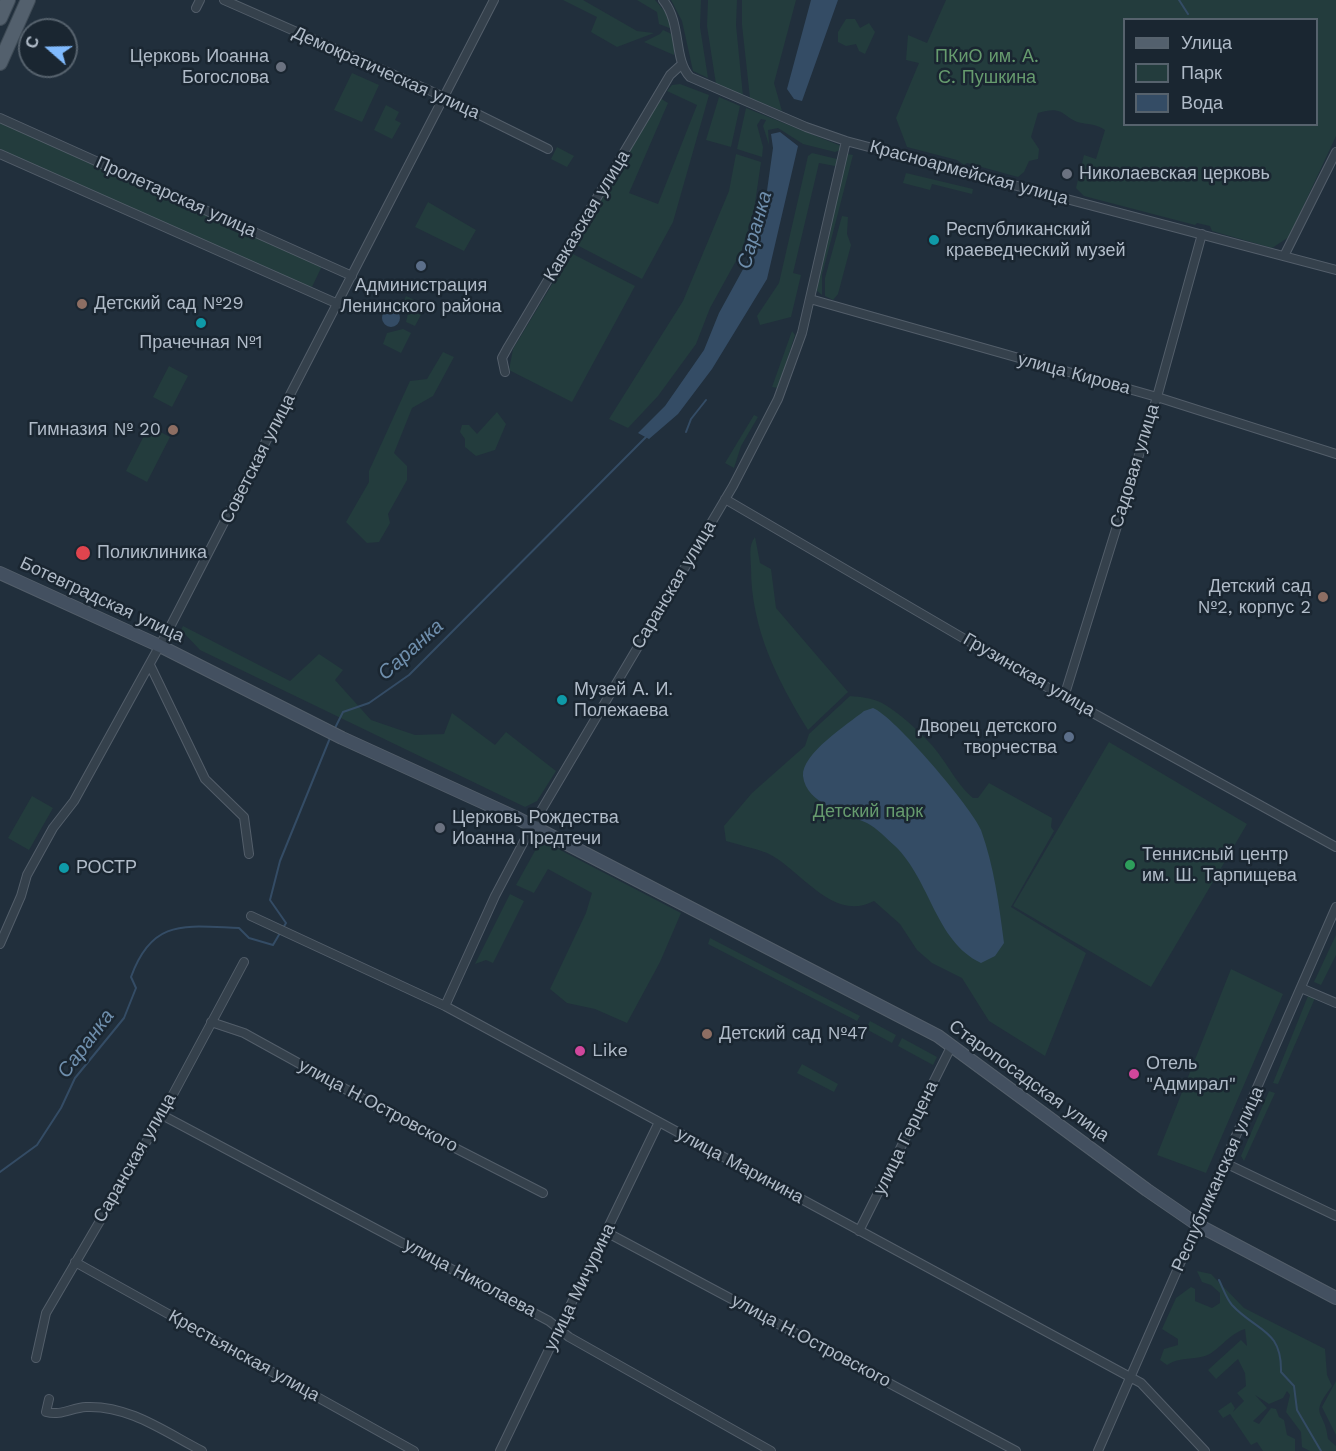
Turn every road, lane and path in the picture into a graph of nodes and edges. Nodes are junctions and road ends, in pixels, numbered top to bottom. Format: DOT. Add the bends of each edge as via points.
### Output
graph roads {
  1 [pos="8,0"];
  2 [pos="28,0"];
  3 [pos="224,0"];
  4 [pos="494,0"];
  5 [pos="663,0"];
  6 [pos="0,18"];
  7 [pos="0,63"];
  8 [pos="682,63"];
  9 [pos="444,97"];
  10 [pos="0,118"];
  11 [pos="846,141"];
  12 [pos="548,149"];
  13 [pos="1336,152"];
  14 [pos="0,154"];
  15 [pos="1203,234"];
  16 [pos="1284,256"];
  17 [pos="1336,270"];
  18 [pos="352,276"];
  19 [pos="810,299"];
  20 [pos="338,304"];
  21 [pos="505,372"];
  22 [pos="1157,397"];
  23 [pos="1336,454"];
  24 [pos="725,499"];
  25 [pos="0,573"];
  26 [pos="160,646"];
  27 [pos="150,665"];
  28 [pos="1064,697"];
  29 [pos="532,826"];
  30 [pos="1336,847"];
  31 [pos="249,854"];
  32 [pos="1336,907"];
  33 [pos="251,916"];
  34 [pos="0,944"];
  35 [pos="244,962"];
  36 [pos="1301,988"];
  37 [pos="1336,1003"];
  38 [pos="445,1006"];
  39 [pos="211,1022"];
  40 [pos="952,1045"];
  41 [pos="162,1115"];
  42 [pos="659,1122"];
  43 [pos="1225,1163"];
  44 [pos="543,1193"];
  45 [pos="1336,1216"];
  46 [pos="1198,1225"];
  47 [pos="860,1231"];
  48 [pos="606,1232"];
  49 [pos="75,1262"];
  50 [pos="1336,1298"];
  51 [pos="560,1329"];
  52 [pos="36,1358"];
  53 [pos="1131,1377"];
  54 [pos="49,1399"];
  55 [pos="202,1451"];
  56 [pos="414,1451"];
  57 [pos="500,1451"];
  58 [pos="771,1451"];
  59 [pos="1016,1451"];
  60 [pos="1098,1451"];
  61 [pos="1205,1451"];
  1 -- 6 [label="main road"];
  2 -- 7 [label="main road"];
  3 -- 9 [label="street, Демократическая улица"];
  4 -- 9 [label="street, Советская улица"];
  5 -- 8 [label="street" via="675,22"];
  8 -- 11 [label="street, Красноармейская улица" via="696,81"];
  8 -- 21 [label="street, Кавказская улица" via="670,75 508,347 502,358"];
  9 -- 12 [label="street, Демократическая улица"];
  9 -- 18 [label="street, Советская улица"];
  10 -- 18 [label="street, Пролетарская улица"];
  11 -- 15 [label="street, Красноармейская улица"];
  11 -- 19 [label="street, Саранская улица"];
  13 -- 16 [label="street"];
  14 -- 20 [label="street, Пролетарская улица"];
  15 -- 16 [label="street, Красноармейская улица"];
  15 -- 22 [label="street, Садовая улица"];
  16 -- 17 [label="street, Красноармейская улица"];
  18 -- 20 [label="street, Советская улица"];
  19 -- 22 [label="street, улица Кирова"];
  19 -- 24 [label="street, Саранская улица" via="778,399"];
  20 -- 26 [label="street, Советская улица"];
  22 -- 23 [label="street, улица Кирова"];
  22 -- 28 [label="street, Садовая улица"];
  24 -- 28 [label="street, Грузинская улица"];
  24 -- 29 [label="street, Саранская улица"];
  25 -- 26 [label="main road, Ботевградская улица"];
  26 -- 27 [label="street, Советская улица"];
  26 -- 29 [label="main road, Ботевградская улица" via="342,738"];
  27 -- 31 [label="street" via="205,779 244,816"];
  27 -- 34 [label="street, Советская улица" via="74,801 53,828 27,875"];
  28 -- 30 [label="street, Грузинская улица"];
  29 -- 38 [label="street, Саранская улица" via="498,889"];
  29 -- 40 [label="main road, Старопосадская улица"];
  32 -- 36 [label="street, Республиканская улица"];
  33 -- 38 [label="street, улица Маринина"];
  35 -- 39 [label="street, Саранская улица"];
  36 -- 37 [label="street"];
  36 -- 43 [label="street, Республиканская улица"];
  38 -- 42 [label="street, улица Маринина"];
  39 -- 41 [label="street, Саранская улица"];
  39 -- 44 [label="street, улица Н.Островского" via="244,1033"];
  40 -- 46 [label="main road, Старопосадская улица"];
  40 -- 47 [label="street, улица Герцена"];
  41 -- 49 [label="street, Саранская улица"];
  41 -- 51 [label="street, улица Николаева"];
  42 -- 47 [label="street, улица Маринина"];
  42 -- 48 [label="street, улица Мичурина"];
  43 -- 45 [label="street"];
  43 -- 46 [label="street, Республиканская улица"];
  46 -- 50 [label="main road, Старопосадская улица"];
  46 -- 53 [label="street, Республиканская улица"];
  47 -- 53 [label="street, улица Маринина"];
  48 -- 51 [label="street, улица Мичурина"];
  48 -- 59 [label="street, улица Н.Островского"];
  49 -- 52 [label="street, Саранская улица" via="46,1313"];
  49 -- 56 [label="street, Крестьянская улица"];
  51 -- 57 [label="street, улица Мичурина"];
  51 -- 58 [label="street, улица Николаева"];
  53 -- 60 [label="street, Республиканская улица"];
  53 -- 61 [label="street, улица Маринина" via="1147,1387"];
  54 -- 55 [label="street" via="46,1412 57,1415 85,1407 125,1411"];
}
